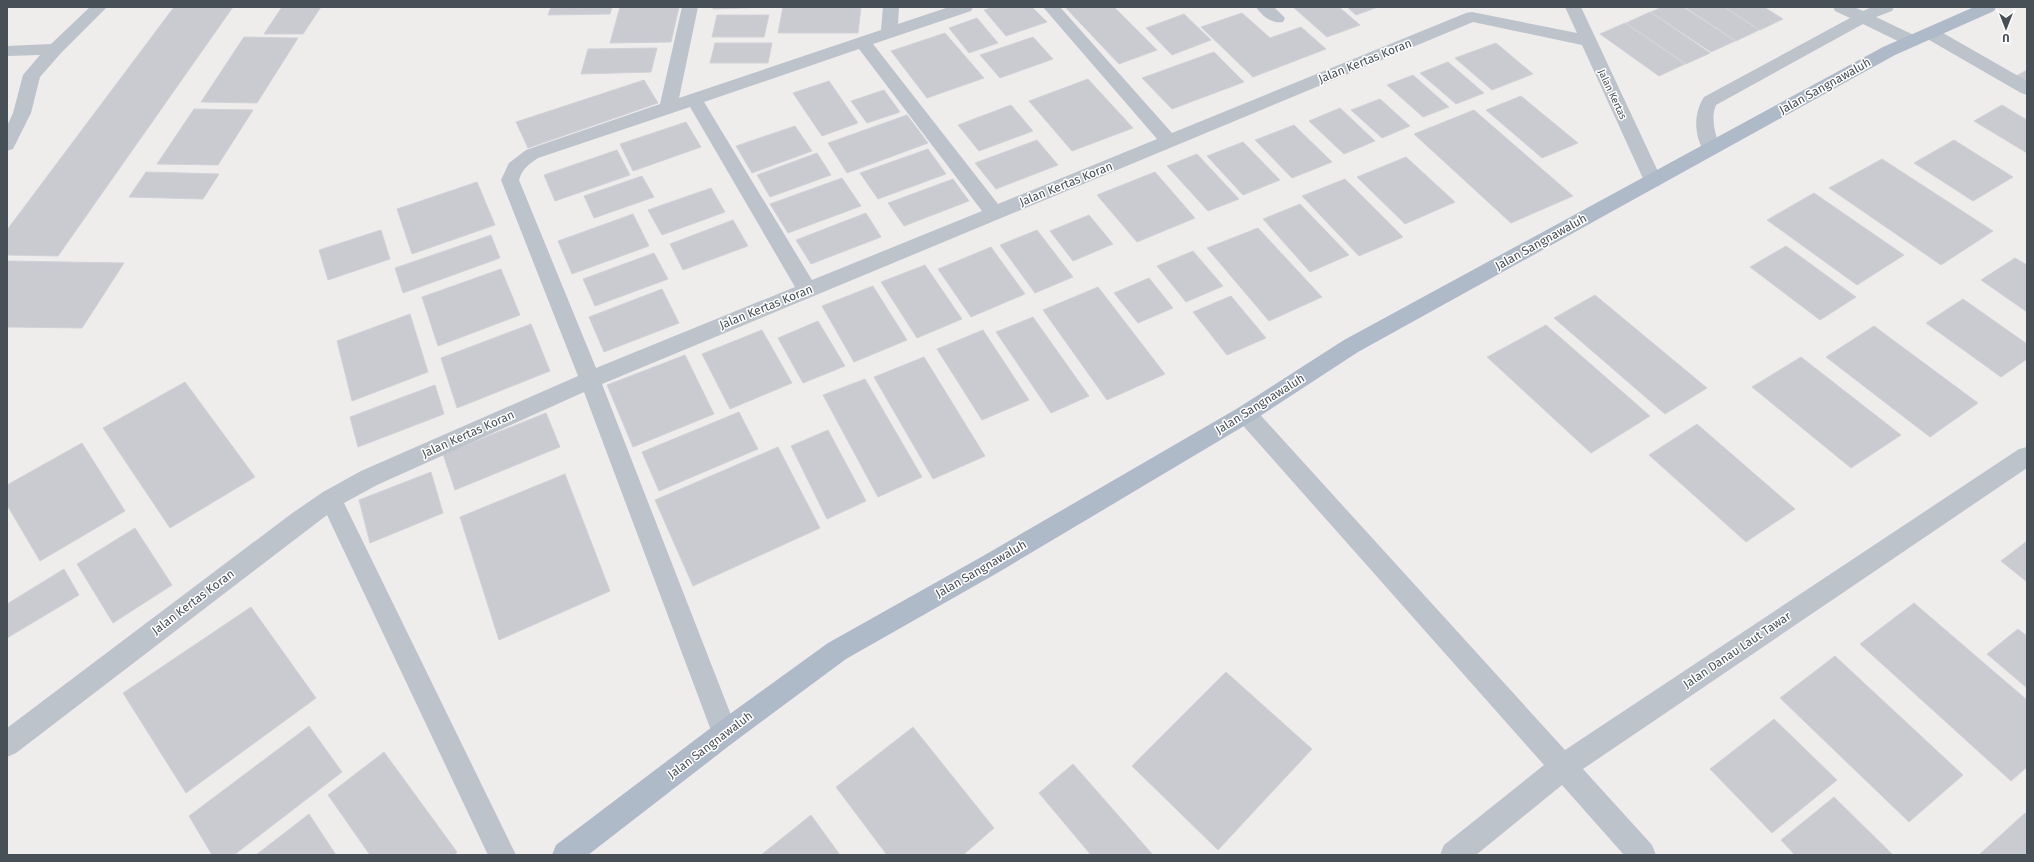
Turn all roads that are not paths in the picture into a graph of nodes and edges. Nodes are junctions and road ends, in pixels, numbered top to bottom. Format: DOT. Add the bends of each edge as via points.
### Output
graph roads {
  1 [pos="98,7"];
  2 [pos="690,7"];
  3 [pos="891,7"];
  4 [pos="965,7"];
  5 [pos="1051,7"];
  6 [pos="1264,7"];
  7 [pos="1497,7"];
  8 [pos="1573,7"];
  9 [pos="1841,7"];
  10 [pos="1886,7"];
  11 [pos="1988,7"];
  12 [pos="1472,17"];
  13 [pos="1863,17"];
  14 [pos="1277,18"];
  15 [pos="888,33"];
  16 [pos="1921,37"];
  17 [pos="1588,41"];
  18 [pos="863,42"];
  19 [pos="55,48"];
  20 [pos="7,51"];
  21 [pos="2027,89"];
  22 [pos="694,99"];
  23 [pos="668,107"];
  24 [pos="1169,141"];
  25 [pos="7,145"];
  26 [pos="1711,149"];
  27 [pos="1653,180"];
  28 [pos="994,213"];
  29 [pos="807,290"];
  30 [pos="590,380"];
  31 [pos="1246,414"];
  32 [pos="2027,456"];
  33 [pos="331,499"];
  34 [pos="725,733"];
  35 [pos="7,744"];
  36 [pos="1563,766"];
  37 [pos="502,855"];
  38 [pos="566,855"];
  39 [pos="1454,855"];
  40 [pos="1642,855"];
  1 -- 19 [label="street"];
  2 -- 23 [label="street"];
  3 -- 15 [label="street"];
  4 -- 15 [label="street"];
  5 -- 24 [label="street"];
  6 -- 14 [label="street"];
  7 -- 12 [label="street, Jalan Kertas Koran"];
  8 -- 17 [label="street, Jalan Kertas"];
  9 -- 13 [label="street"];
  10 -- 13 [label="street"];
  11 -- 16 [label="main road, Jalan Sangnawaluh"];
  12 -- 17 [label="street"];
  12 -- 24 [label="street, Jalan Kertas Koran"];
  13 -- 16 [label="street"];
  13 -- 26 [label="street" via="1710,101 1705,107 1704,116"];
  15 -- 18 [label="street"];
  16 -- 21 [label="street"];
  16 -- 26 [label="main road, Jalan Sangnawaluh"];
  17 -- 27 [label="street, Jalan Kertas"];
  18 -- 22 [label="street"];
  18 -- 28 [label="street"];
  19 -- 20 [label="street"];
  19 -- 25 [label="street" via="32,75 22,113"];
  22 -- 23 [label="street"];
  22 -- 29 [label="street"];
  23 -- 30 [label="street" via="532,154 520,161 512,170 510,180"];
  24 -- 28 [label="street, Jalan Kertas Koran"];
  26 -- 27 [label="main road, Jalan Sangnawaluh"];
  27 -- 31 [label="main road, Jalan Sangnawaluh" via="1351,346"];
  28 -- 29 [label="street, Jalan Kertas Koran"];
  29 -- 30 [label="street, Jalan Kertas Koran"];
  30 -- 33 [label="street, Jalan Kertas Koran" via="369,478"];
  30 -- 34 [label="street"];
  31 -- 34 [label="main road, Jalan Sangnawaluh" via="837,652"];
  31 -- 36 [label="street"];
  32 -- 36 [label="street, Jalan Danau Laut Tawar"];
  33 -- 35 [label="street, Jalan Kertas Koran"];
  33 -- 37 [label="street"];
  34 -- 38 [label="main road, Jalan Sangnawaluh"];
  36 -- 39 [label="street, Jalan Danau Laut Tawar"];
  36 -- 40 [label="street"];
}
